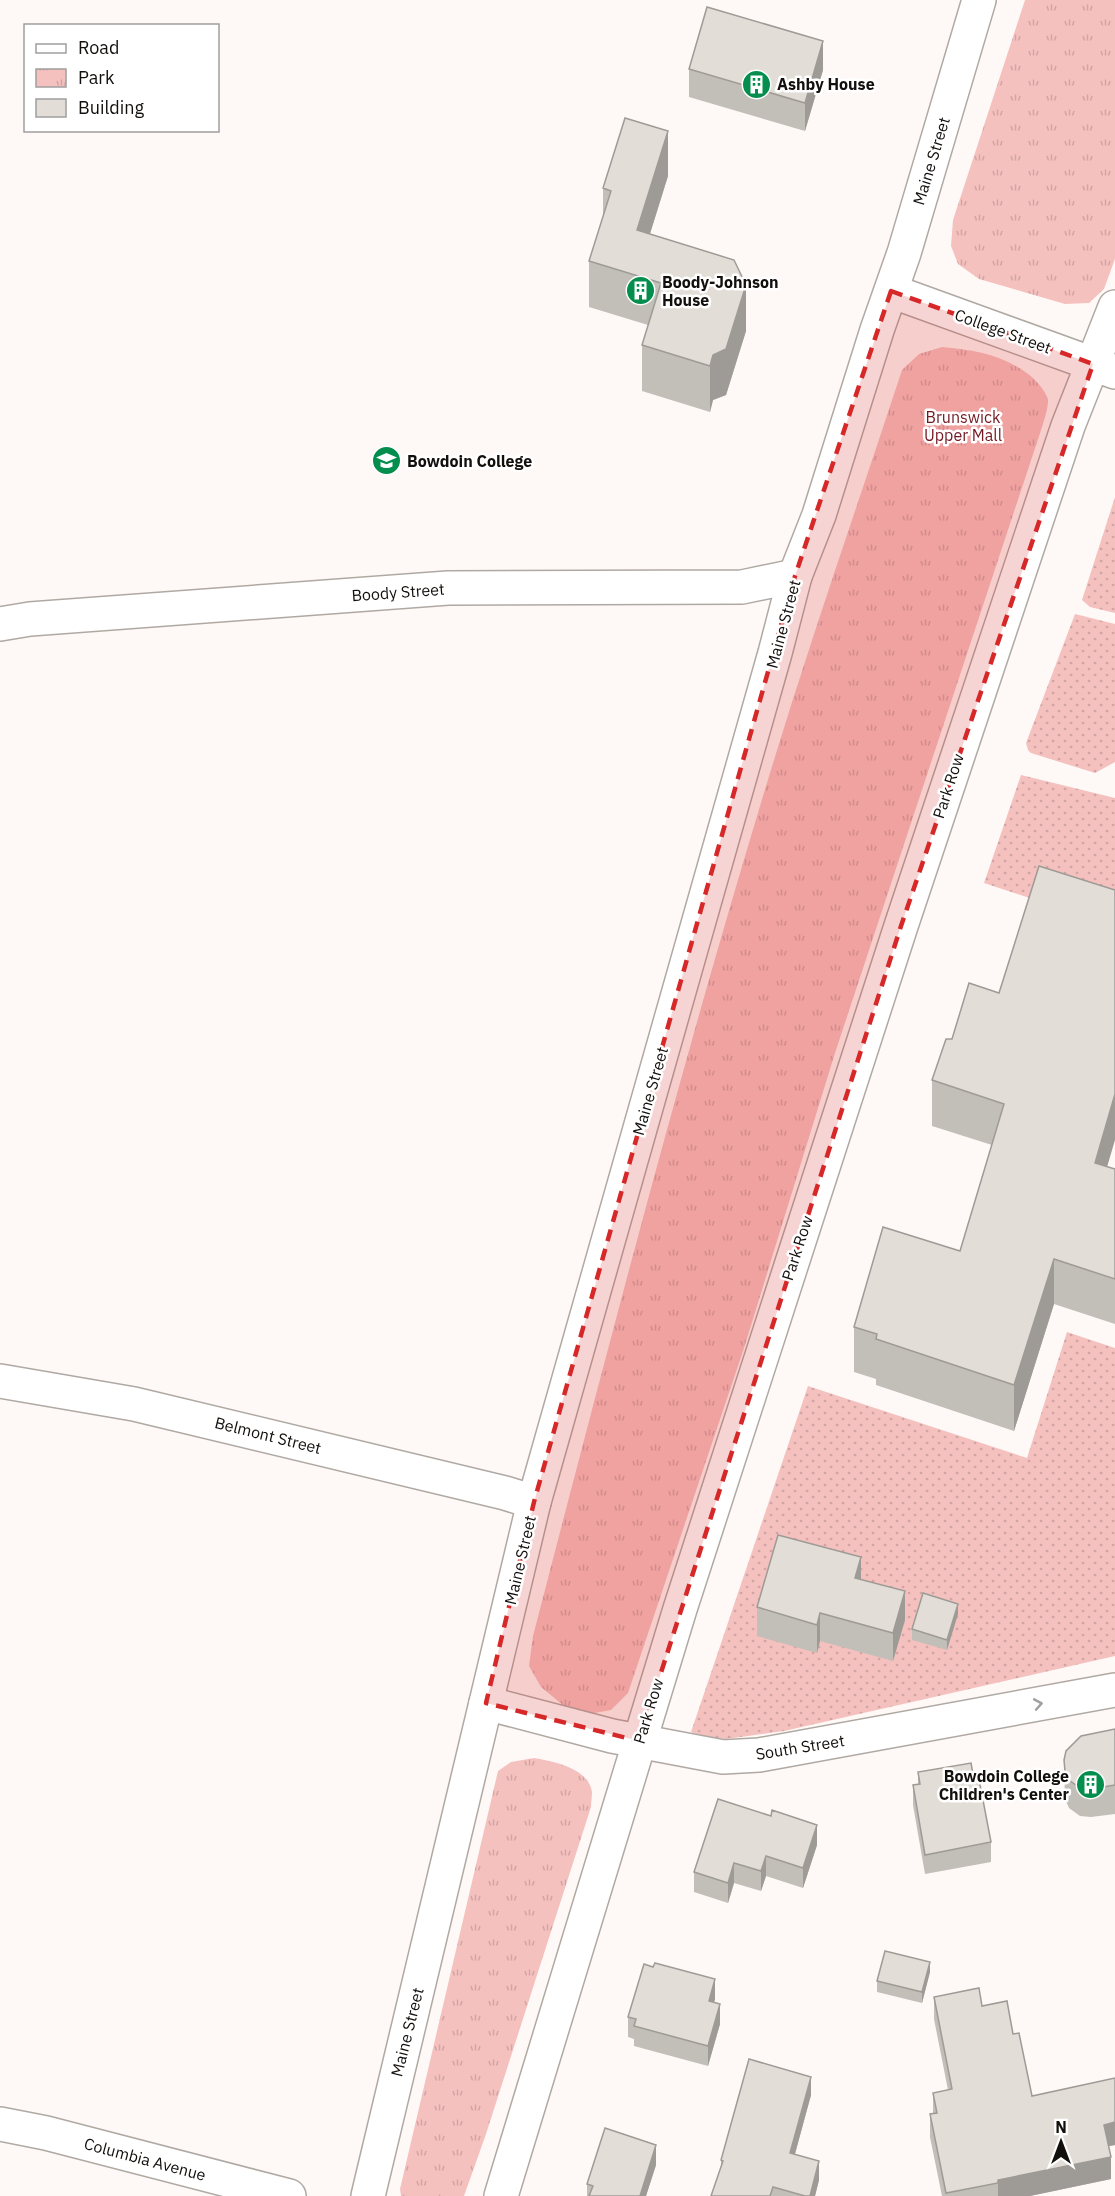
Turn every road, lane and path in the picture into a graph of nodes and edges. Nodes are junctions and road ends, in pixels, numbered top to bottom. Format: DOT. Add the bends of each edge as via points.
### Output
graph roads {
  1 [pos="979,0"];
  2 [pos="891,291"];
  3 [pos="1115,307"];
  4 [pos="1104,368"];
  5 [pos="795,576"];
  6 [pos="0,624"];
  7 [pos="0,1381"];
  8 [pos="534,1502"];
  9 [pos="1115,1690"];
  10 [pos="486,1703"];
  11 [pos="639,1741"];
  12 [pos="0,2124"];
  13 [pos="289,2196"];
  14 [pos="368,2196"];
  15 [pos="501,2196"];
  1 -- 2 [label="street, Maine Street"];
  2 -- 4 [label="street, College Street"];
  2 -- 5 [label="street, Maine Street" via="819,515"];
  3 -- 4 [label="street, Park Row"];
  4 -- 11 [label="street, Park Row" via="1068,426 904,915"];
  5 -- 6 [label="street, Boody Street" via="742,587 448,588"];
  5 -- 8 [label="street, Maine Street"];
  7 -- 8 [label="street, Belmont Street" via="206,1419"];
  8 -- 10 [label="street, Maine Street"];
  11 -- 9 [label="street, South Street, one-way" via="723,1757 759,1755"];
  10 -- 11 [label="street, South Street"];
  10 -- 14 [label="street, Maine Street"];
  11 -- 15 [label="street, Park Row"];
  12 -- 13 [label="street, Columbia Avenue"];
}
